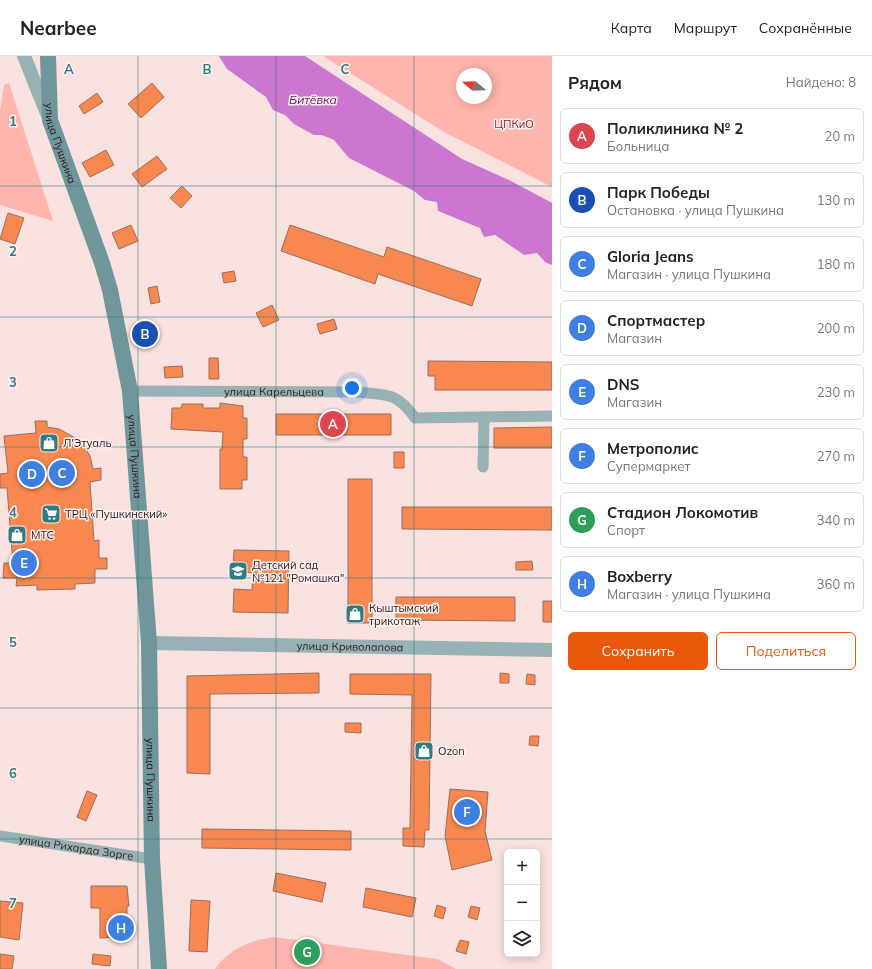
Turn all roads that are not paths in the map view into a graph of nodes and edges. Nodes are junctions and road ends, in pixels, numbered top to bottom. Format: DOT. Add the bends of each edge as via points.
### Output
graph roads {
  1 [pos="24,56"];
  2 [pos="48,56"];
  3 [pos="50,120"];
  4 [pos="130,390"];
  5 [pos="552,416"];
  6 [pos="484,417"];
  7 [pos="483,467"];
  8 [pos="149,644"];
  9 [pos="552,650"];
  10 [pos="0,836"];
  11 [pos="152,859"];
  12 [pos="159,969"];
  1 -- 3 [label="street, улица Пушкина"];
  2 -- 3 [label="main road"];
  3 -- 4 [label="main road, улица Пушкина" via="110,290"];
  4 -- 6 [label="street, улица Карельцева" via="357,392 390,395 406,404 415,418"];
  4 -- 8 [label="main road, улица Пушкина"];
  5 -- 6 [label="street, улица Карельцева"];
  6 -- 7 [label="street"];
  8 -- 9 [label="street, улица Криволапова"];
  8 -- 11 [label="main road, улица Пушкина"];
  10 -- 11 [label="street, улица Рихарда Зорге"];
  11 -- 12 [label="main road, улица Пушкина"];
}
